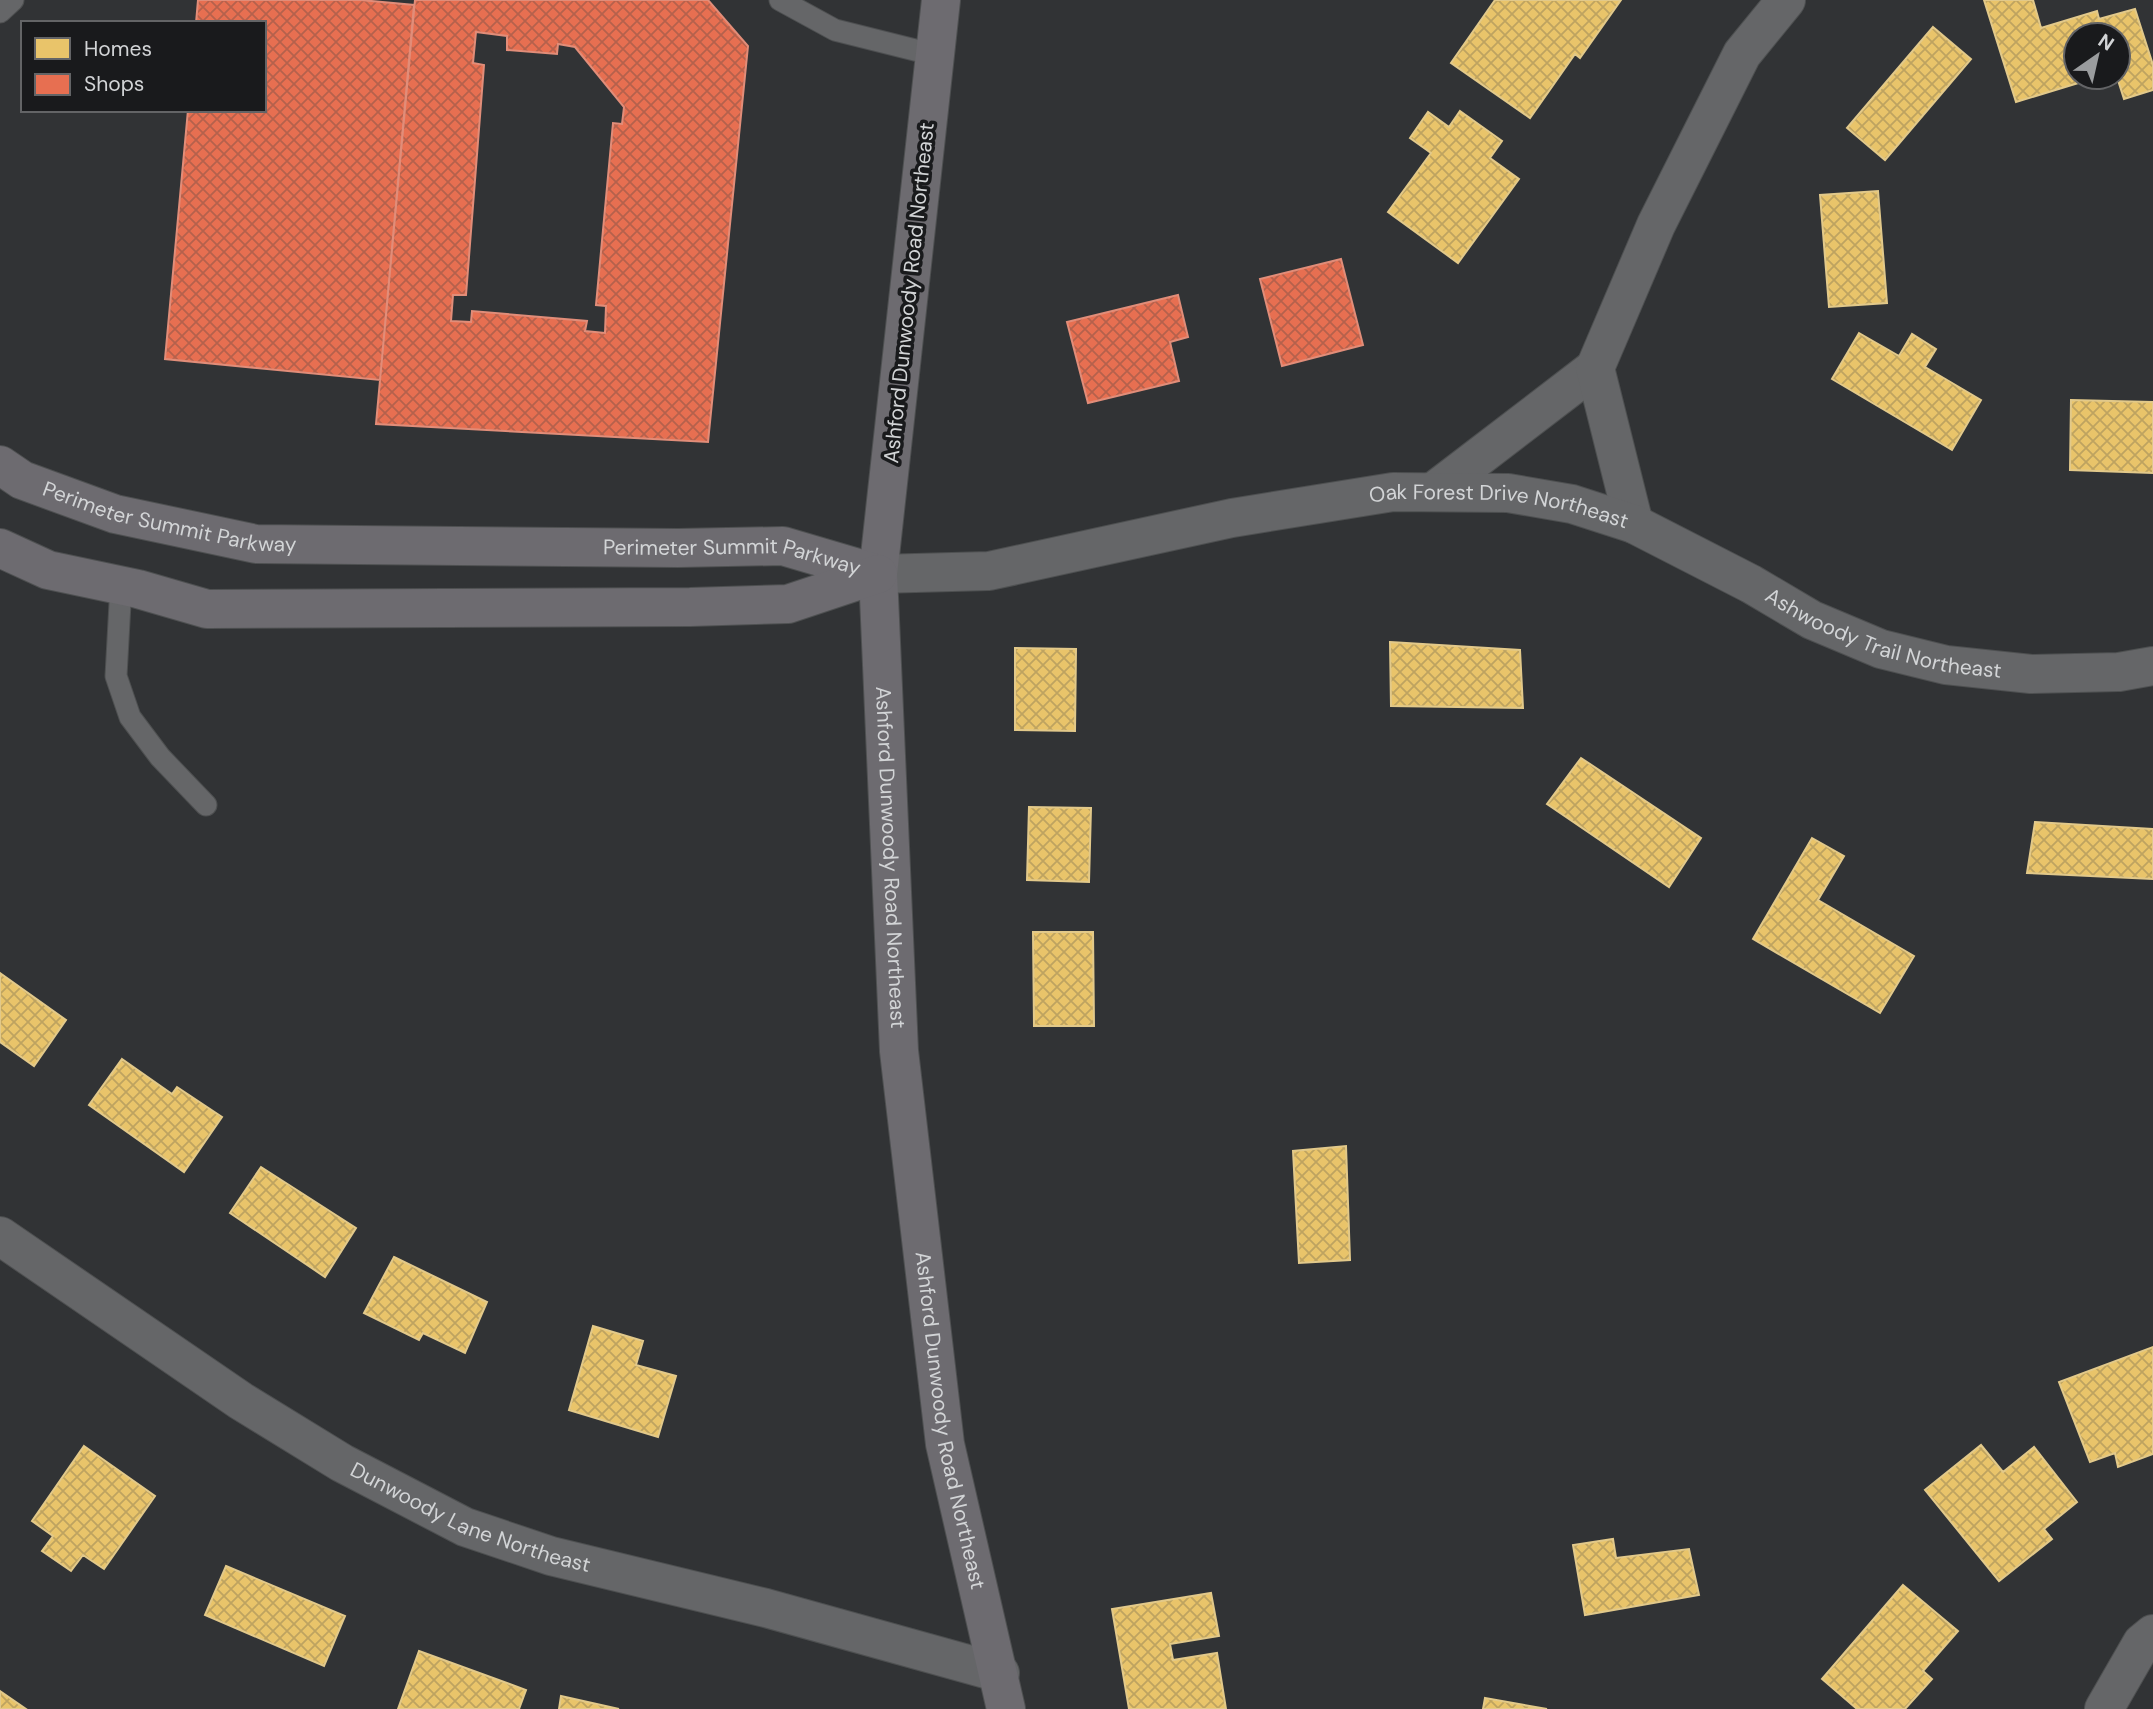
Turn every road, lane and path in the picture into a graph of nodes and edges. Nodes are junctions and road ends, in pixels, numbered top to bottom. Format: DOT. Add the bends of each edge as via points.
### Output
graph roads {
  1 [pos="13,0"];
  2 [pos="780,0"];
  3 [pos="941,0"];
  4 [pos="1786,0"];
  5 [pos="0,12"];
  6 [pos="935,55"];
  7 [pos="1595,368"];
  8 [pos="0,465"];
  9 [pos="1433,492"];
  10 [pos="1634,524"];
  11 [pos="0,548"];
  12 [pos="878,574"];
  13 [pos="121,585"];
  14 [pos="2153,666"];
  15 [pos="206,804"];
  16 [pos="0,1236"];
  17 [pos="2153,1634"];
  18 [pos="1003,1691"];
  19 [pos="2105,1709"];
  1 -- 5 [label="lane"];
  2 -- 6 [label="lane" via="835,30"];
  3 -- 6 [label="main road, Ashford Dunwoody Road Northeast"];
  4 -- 7 [label="street" via="1735,66 1656,225"];
  6 -- 12 [label="main road, Ashford Dunwoody Road Northeast"];
  7 -- 9 [label="street"];
  7 -- 10 [label="street, Oak Forest Drive Northeast"];
  8 -- 12 [label="main road, Perimeter Summit Parkway" via="22,480 115,514 256,544 783,546"];
  9 -- 10 [label="street, Oak Forest Drive Northeast" via="1508,493 1572,504"];
  9 -- 12 [label="street, Oak Forest Drive Northeast" via="1393,492 1232,518 989,571"];
  10 -- 14 [label="street, Ashwoody Trail Northeast" via="1812,620 1881,649 1946,665 2031,674"];
  11 -- 13 [label="main road, Perimeter Summit Parkway" via="48,570"];
  12 -- 13 [label="main road, Perimeter Summit Parkway" via="788,604 690,607 207,609"];
  12 -- 18 [label="main road, Ashford Dunwoody Road Northeast" via="902,1078 945,1444"];
  13 -- 15 [label="lane" via="116,676 130,717 160,757"];
  16 -- 18 [label="street, Dunwoody Lane Northeast" via="241,1401 342,1463 465,1527 551,1556 766,1608"];
  17 -- 19 [label="street" via="2143,1643"];
}
